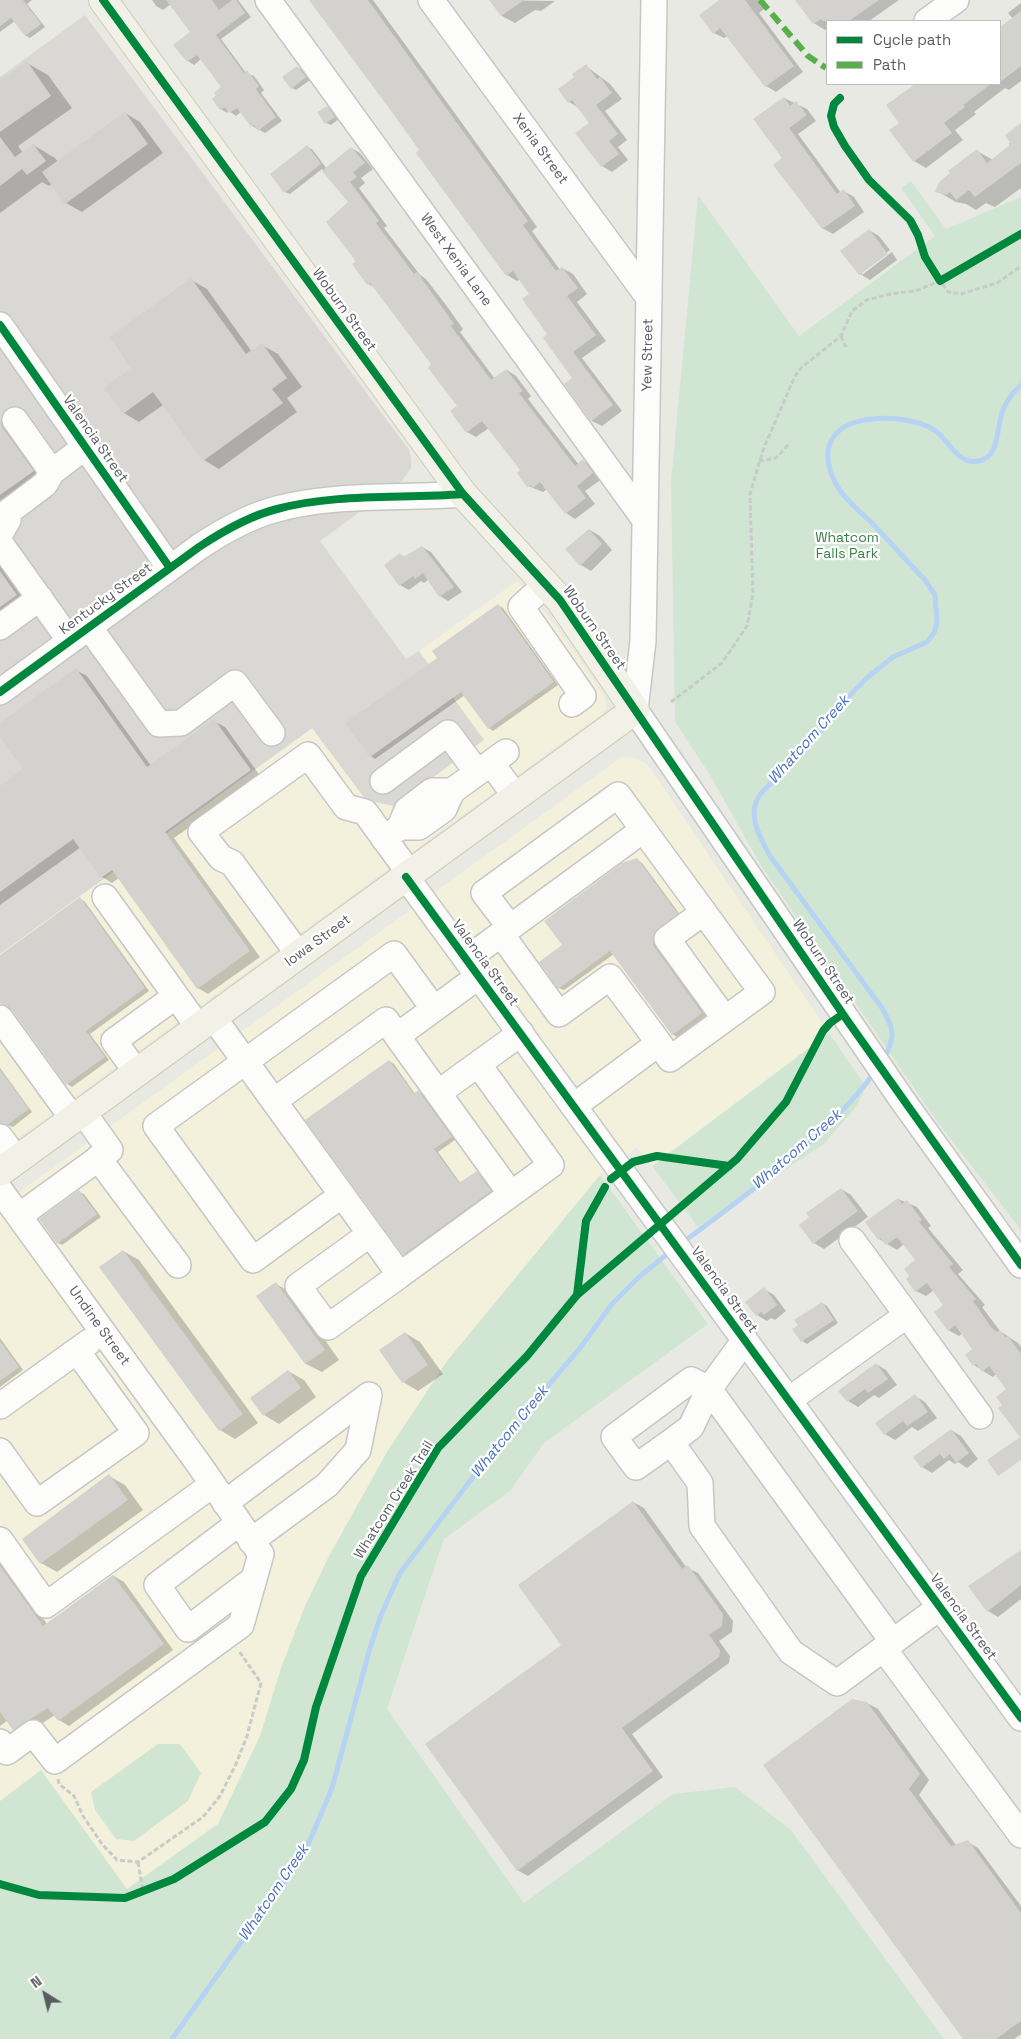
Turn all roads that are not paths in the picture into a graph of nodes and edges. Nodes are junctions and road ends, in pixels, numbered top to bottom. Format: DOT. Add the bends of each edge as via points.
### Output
graph roads {
  1 [pos="103,0"];
  2 [pos="268,0"];
  3 [pos="431,0"];
  4 [pos="654,0"];
  5 [pos="956,0"];
  6 [pos="928,20"];
  7 [pos="649,298"];
  8 [pos="0,325"];
  9 [pos="15,420"];
  10 [pos="86,447"];
  11 [pos="52,472"];
  12 [pos="463,494"];
  13 [pos="645,520"];
  14 [pos="0,534"];
  15 [pos="0,543"];
  16 [pos="170,568"];
  17 [pos="546,584"];
  18 [pos="40,598"];
  19 [pos="0,627"];
  20 [pos="79,634"];
  21 [pos="0,692"];
  22 [pos="572,704"];
  23 [pos="636,710"];
  24 [pos="272,733"];
  25 [pos="491,762"];
  26 [pos="383,781"];
  27 [pos="516,797"];
  28 [pos="643,830"];
  29 [pos="392,833"];
  30 [pos="408,875"];
  31 [pos="105,896"];
  32 [pos="704,912"];
  33 [pos="505,931"];
  34 [pos="299,954"];
  35 [pos="473,968"];
  36 [pos="176,996"];
  37 [pos="434,1009"];
  38 [pos="0,1018"];
  39 [pos="725,1019"];
  40 [pos="206,1022"];
  41 [pos="521,1033"];
  42 [pos="397,1036"];
  43 [pos="659,1043"];
  44 [pos="246,1062"];
  45 [pos="478,1064"];
  46 [pos="137,1073"];
  47 [pos="438,1093"];
  48 [pos="274,1101"];
  49 [pos="574,1106"];
  50 [pos="78,1116"];
  51 [pos="0,1137"];
  52 [pos="98,1158"];
  53 [pos="8,1166"];
  54 [pos="0,1190"];
  55 [pos="511,1194"];
  56 [pos="342,1195"];
  57 [pos="19,1216"];
  58 [pos="370,1234"];
  59 [pos="852,1240"];
  60 [pos="178,1265"];
  61 [pos="1021,1265"];
  62 [pos="400,1275"];
  63 [pos="907,1315"];
  64 [pos="103,1332"];
  65 [pos="745,1340"];
  66 [pos="77,1351"];
  67 [pos="709,1389"];
  68 [pos="789,1400"];
  69 [pos="0,1406"];
  70 [pos="980,1416"];
  71 [pos="671,1442"];
  72 [pos="0,1452"];
  73 [pos="219,1494"];
  74 [pos="245,1532"];
  75 [pos="0,1540"];
  76 [pos="254,1579"];
  77 [pos="940,1607"];
  78 [pos="888,1646"];
  79 [pos="1021,1718"];
  80 [pos="0,1742"];
  81 [pos="1021,1835"];
  1 -- 12 [label="main road, Woburn Street"];
  2 -- 13 [label="street, West Xenia Lane"];
  3 -- 7 [label="street, Xenia Street"];
  4 -- 7 [label="street, Yew Street"];
  5 -- 6 [label="street"];
  7 -- 13 [label="street, Yew Street"];
  8 -- 10 [label="street, Valencia Street"];
  9 -- 11 [label="street"];
  10 -- 11 [label="street"];
  10 -- 16 [label="street, Valencia Street"];
  11 -- 14 [label="street" via="45,484 4,515 8,520"];
  12 -- 16 [label="street, Kentucky Street" via="334,500 276,509 224,531"];
  12 -- 17 [label="main road, Woburn Street"];
  13 -- 23 [label="street, Yew Street" via="643,641"];
  15 -- 18 [label="street"];
  16 -- 20 [label="street, Kentucky Street"];
  17 -- 22 [label="street" via="521,607 583,696"];
  17 -- 23 [label="main road, Woburn Street"];
  18 -- 19 [label="street"];
  18 -- 20 [label="street"];
  20 -- 21 [label="street, Kentucky Street"];
  20 -- 24 [label="street" via="159,724 181,723 235,683"];
  23 -- 27 [label="main road, Iowa Street"];
  23 -- 61 [label="street, Woburn Street" via="903,1101"];
  25 -- 26 [label="street" via="448,733"];
  25 -- 27 [label="street"];
  25 -- 29 [label="street" via="452,791 432,791 407,810"];
  27 -- 30 [label="main road, Iowa Street"];
  28 -- 32 [label="street"];
  28 -- 33 [label="street"];
  28 -- 33 [label="street" via="618,795 484,892"];
  29 -- 30 [label="street, Valencia Street"];
  29 -- 34 [label="street, Valencia Street" via="365,812 346,807 308,755 202,832 221,858 232,863"];
  30 -- 34 [label="main road, Iowa Street"];
  30 -- 35 [label="street, Valencia Street"];
  31 -- 36 [label="street"];
  32 -- 39 [label="street" via="667,939"];
  32 -- 39 [label="street" via="762,992"];
  33 -- 35 [label="street"];
  33 -- 43 [label="street" via="559,1014 610,977"];
  34 -- 40 [label="main road, Iowa Street"];
  35 -- 37 [label="street"];
  35 -- 41 [label="street, Valencia Street"];
  36 -- 40 [label="street"];
  36 -- 46 [label="street" via="114,1041"];
  37 -- 42 [label="street"];
  37 -- 44 [label="street" via="394,954"];
  38 -- 50 [label="street"];
  39 -- 43 [label="street" via="670,1059"];
  40 -- 44 [label="street"];
  40 -- 46 [label="main road, Iowa Street"];
  41 -- 45 [label="street"];
  41 -- 49 [label="street, Valencia Street"];
  42 -- 47 [label="street"];
  42 -- 48 [label="street" via="386,1020"];
  43 -- 49 [label="street"];
  44 -- 48 [label="street"];
  44 -- 56 [label="street" via="156,1126 253,1260"];
  45 -- 47 [label="street"];
  45 -- 55 [label="street" via="551,1165"];
  46 -- 50 [label="main road, Iowa Street"];
  47 -- 55 [label="street"];
  48 -- 56 [label="street"];
  49 -- 65 [label="street, Valencia Street"];
  50 -- 52 [label="street" via="110,1150"];
  50 -- 53 [label="main road, Iowa Street"];
  51 -- 53 [label="street"];
  52 -- 57 [label="street"];
  52 -- 60 [label="street"];
  54 -- 57 [label="street, Undine Street"];
  55 -- 62 [label="street"];
  56 -- 58 [label="street"];
  57 -- 64 [label="street, Undine Street"];
  58 -- 62 [label="street"];
  58 -- 62 [label="street" via="298,1286 328,1327"];
  59 -- 63 [label="street"];
  63 -- 68 [label="street"];
  63 -- 70 [label="street"];
  64 -- 66 [label="street"];
  64 -- 73 [label="street, Undine Street"];
  65 -- 67 [label="street"];
  65 -- 68 [label="street, Valencia Street"];
  66 -- 69 [label="street"];
  66 -- 72 [label="street" via="136,1433 37,1503"];
  67 -- 71 [label="street" via="691,1427"];
  67 -- 71 [label="street" via="691,1380 614,1437 636,1467"];
  67 -- 78 [label="street"];
  68 -- 77 [label="street, Valencia Street"];
  71 -- 78 [label="street" via="700,1484 702,1526 791,1652 837,1683"];
  73 -- 74 [label="street, Undine Street"];
  73 -- 74 [label="street" via="369,1395 358,1450 327,1485"];
  73 -- 75 [label="street" via="46,1605"];
  74 -- 76 [label="street, Undine Street" via="260,1554"];
  74 -- 76 [label="street" via="157,1585 188,1628"];
  76 -- 80 [label="street, Undine Street" via="241,1625 54,1762 33,1733 7,1752"];
  77 -- 78 [label="street"];
  77 -- 79 [label="street, Valencia Street"];
  78 -- 81 [label="street"];
}
